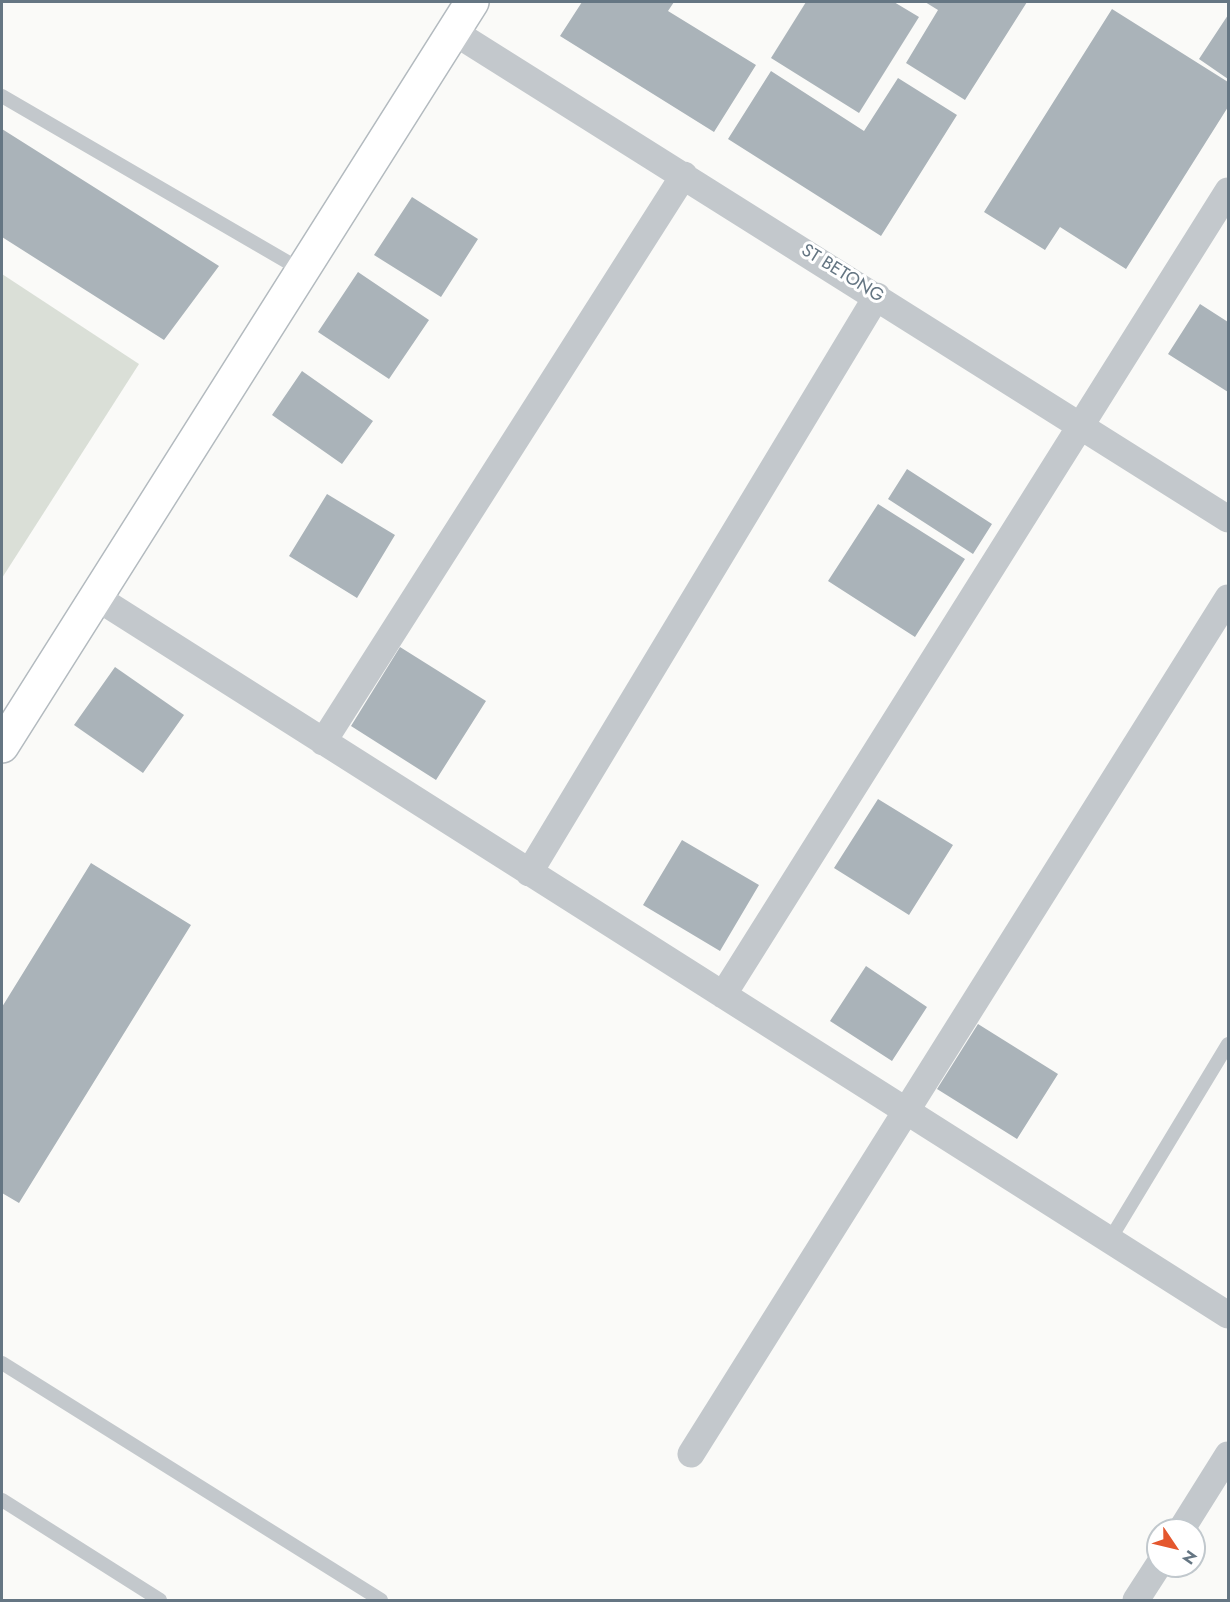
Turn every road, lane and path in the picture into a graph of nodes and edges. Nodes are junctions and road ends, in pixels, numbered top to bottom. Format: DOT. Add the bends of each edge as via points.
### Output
graph roads {
  1 [pos="472,2"];
  2 [pos="454,32"];
  3 [pos="2,96"];
  4 [pos="684,175"];
  5 [pos="1228,191"];
  6 [pos="303,271"];
  7 [pos="877,296"];
  8 [pos="1081,426"];
  9 [pos="1228,519"];
  10 [pos="96,597"];
  11 [pos="1228,598"];
  12 [pos="323,742"];
  13 [pos="2,746"];
  14 [pos="530,873"];
  15 [pos="723,995"];
  16 [pos="1228,1044"];
  17 [pos="906,1112"];
  18 [pos="1109,1241"];
  19 [pos="1228,1315"];
  20 [pos="2,1363"];
  21 [pos="692,1454"];
  22 [pos="1228,1455"];
  23 [pos="2,1500"];
  24 [pos="1189,1518"];
  25 [pos="1150,1578"];
  26 [pos="160,1600"];
  27 [pos="381,1600"];
  28 [pos="1136,1600"];
  1 -- 2 [label="main road"];
  2 -- 4 [label="street, ST BETONG"];
  2 -- 6 [label="main road"];
  3 -- 6 [label="lane"];
  4 -- 7 [label="street, ST BETONG"];
  4 -- 12 [label="street"];
  5 -- 8 [label="street"];
  6 -- 10 [label="main road"];
  7 -- 8 [label="street, ST BETONG"];
  7 -- 14 [label="street"];
  8 -- 9 [label="street, ST BETONG"];
  8 -- 15 [label="street"];
  10 -- 12 [label="street"];
  10 -- 13 [label="main road"];
  11 -- 17 [label="street"];
  12 -- 14 [label="street"];
  14 -- 15 [label="street"];
  15 -- 17 [label="street"];
  16 -- 18 [label="lane"];
  17 -- 18 [label="street"];
  17 -- 21 [label="street"];
  18 -- 19 [label="street"];
  20 -- 27 [label="lane"];
  22 -- 24 [label="street"];
  23 -- 26 [label="lane"];
  25 -- 28 [label="street"];
}
